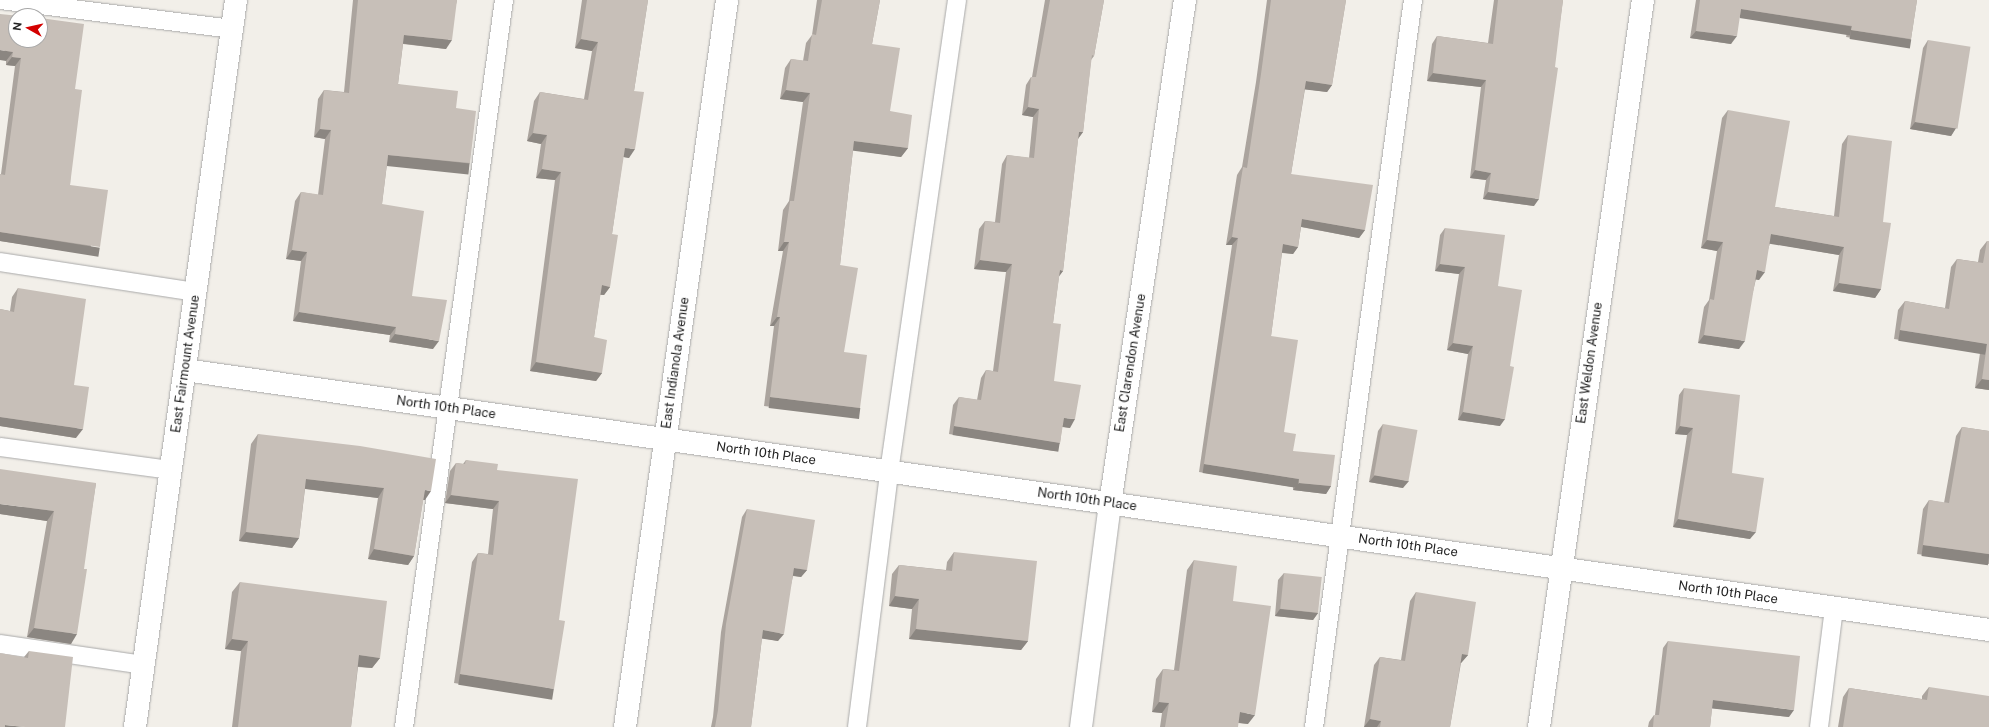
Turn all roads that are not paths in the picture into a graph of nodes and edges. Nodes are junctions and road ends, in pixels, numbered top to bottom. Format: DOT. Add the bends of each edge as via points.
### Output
graph roads {
  1 [pos="0,0"];
  2 [pos="236,0"];
  3 [pos="504,0"];
  4 [pos="728,0"];
  5 [pos="957,0"];
  6 [pos="1185,0"];
  7 [pos="1413,0"];
  8 [pos="1643,0"];
  9 [pos="232,29"];
  10 [pos="0,262"];
  11 [pos="196,292"];
  12 [pos="185,370"];
  13 [pos="449,408"];
  14 [pos="666,440"];
  15 [pos="0,447"];
  16 [pos="171,470"];
  17 [pos="889,472"];
  18 [pos="1110,504"];
  19 [pos="1341,537"];
  20 [pos="1561,568"];
  21 [pos="1834,608"];
  22 [pos="1989,630"];
  23 [pos="0,644"];
  24 [pos="144,665"];
  25 [pos="135,727"];
  26 [pos="404,727"];
  27 [pos="625,727"];
  28 [pos="857,727"];
  29 [pos="1081,727"];
  30 [pos="1314,727"];
  31 [pos="1539,727"];
  32 [pos="1819,727"];
  1 -- 9 [label="lane"];
  2 -- 9 [label="street, East Fairmount Avenue"];
  3 -- 13 [label="lane"];
  4 -- 14 [label="street, East Indianola Avenue"];
  5 -- 17 [label="lane"];
  6 -- 18 [label="street, East Clarendon Avenue"];
  7 -- 19 [label="lane"];
  8 -- 20 [label="street, East Weldon Avenue"];
  9 -- 11 [label="street, East Fairmount Avenue"];
  10 -- 11 [label="lane"];
  11 -- 12 [label="street, East Fairmount Avenue"];
  12 -- 13 [label="street, North 10th Place"];
  12 -- 16 [label="street, East Fairmount Avenue"];
  13 -- 14 [label="street, North 10th Place"];
  13 -- 26 [label="lane"];
  14 -- 17 [label="street, North 10th Place"];
  14 -- 27 [label="street, East Indianola Avenue"];
  15 -- 16 [label="lane"];
  16 -- 24 [label="street, East Fairmount Avenue"];
  17 -- 18 [label="street, North 10th Place"];
  17 -- 28 [label="lane"];
  18 -- 19 [label="street, North 10th Place"];
  18 -- 29 [label="street, East Clarendon Avenue"];
  19 -- 20 [label="street, North 10th Place"];
  19 -- 30 [label="lane"];
  20 -- 21 [label="street, North 10th Place"];
  20 -- 31 [label="street, East Weldon Avenue"];
  21 -- 22 [label="street, North 10th Place"];
  21 -- 32 [label="lane"];
  23 -- 24 [label="lane"];
  24 -- 25 [label="street, East Fairmount Avenue"];
}
